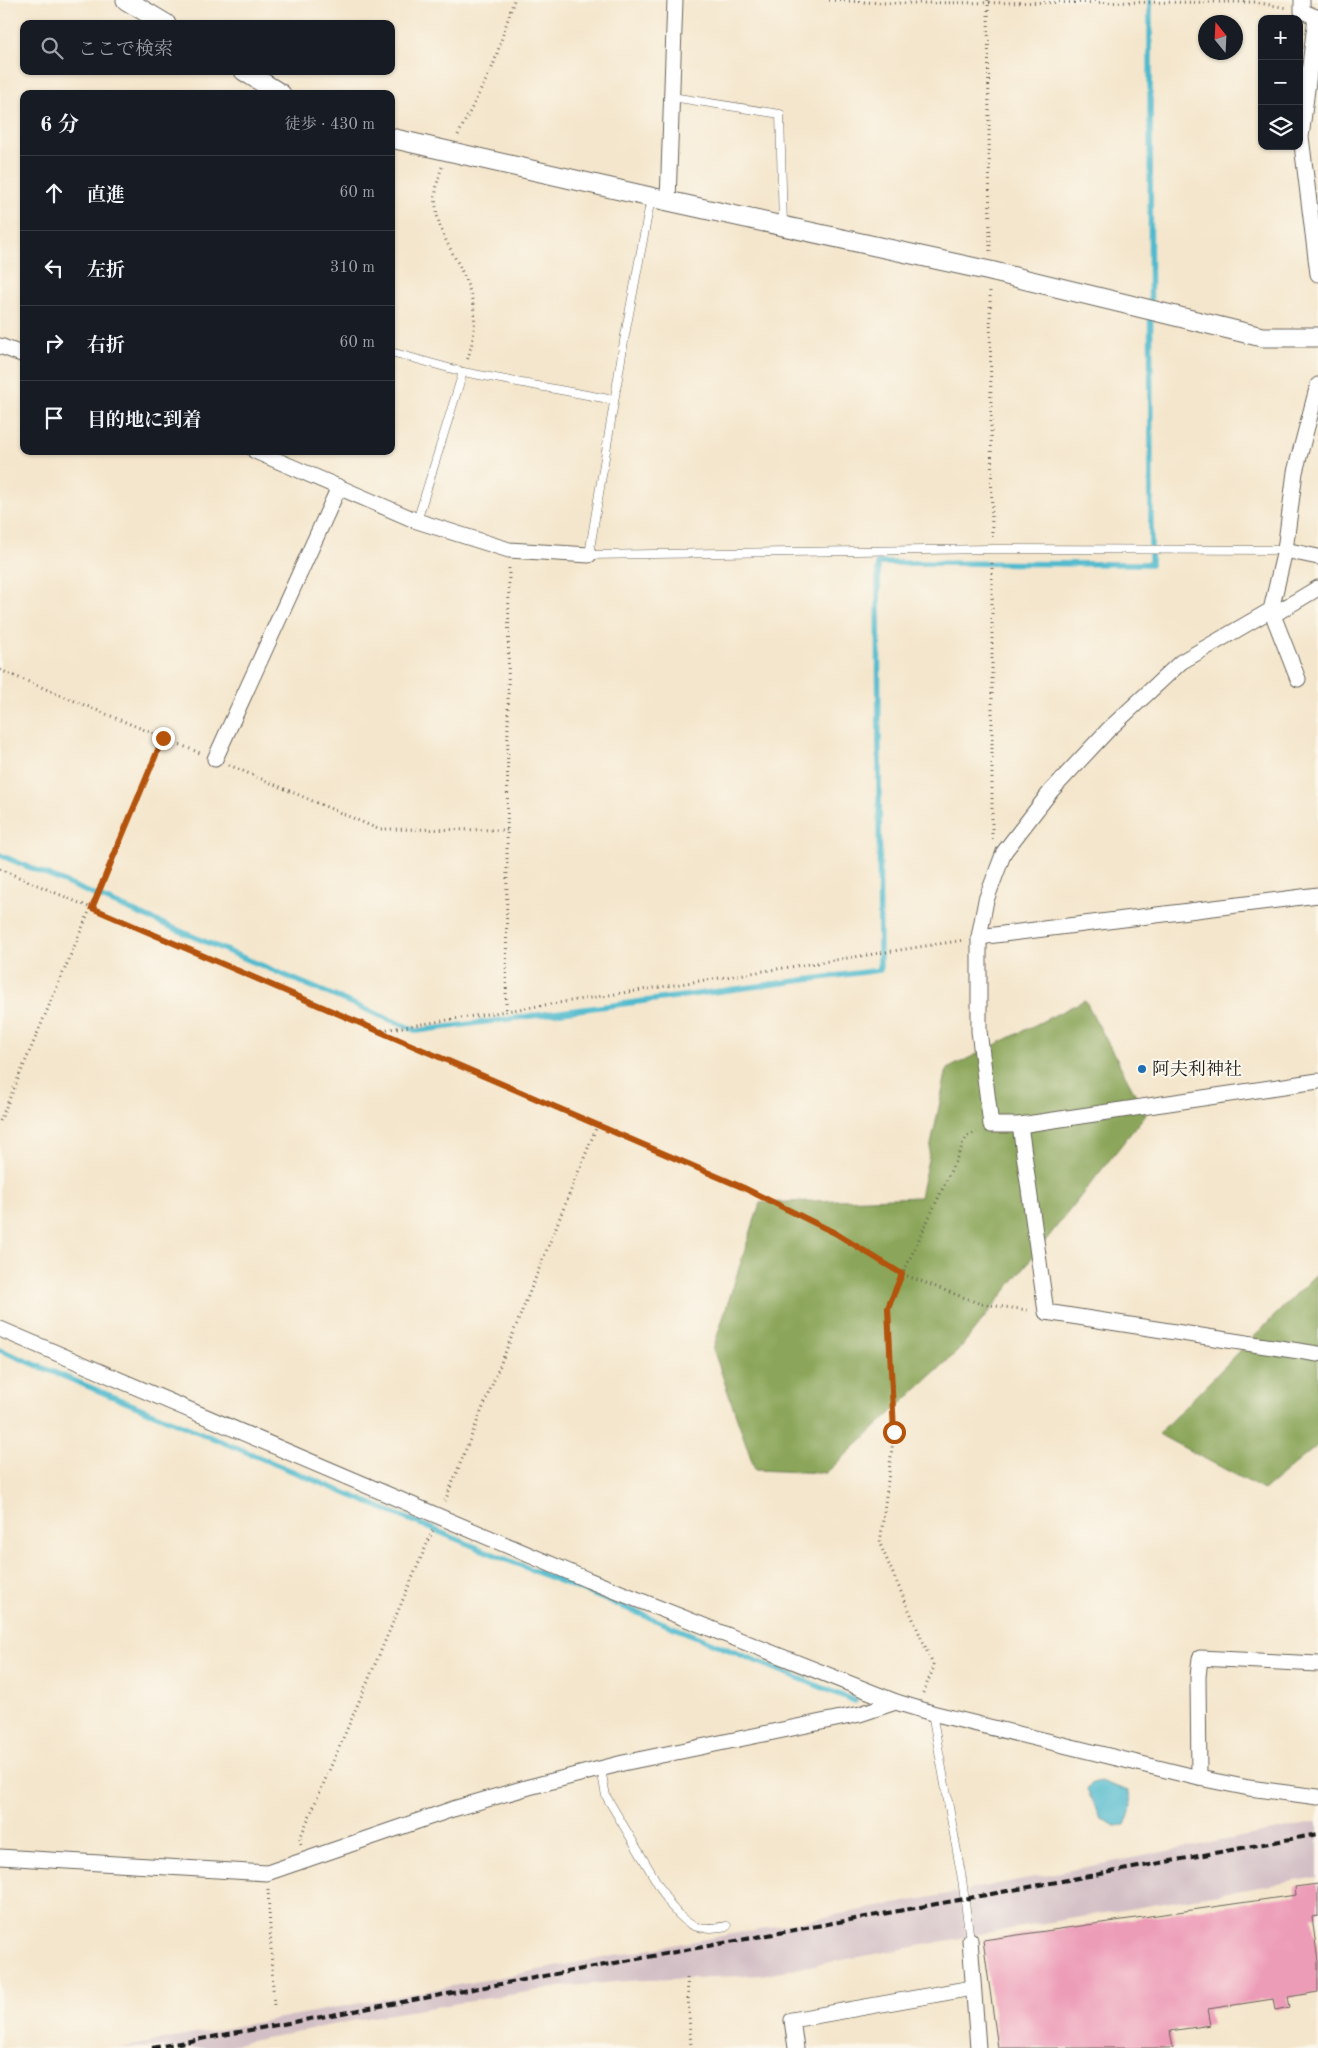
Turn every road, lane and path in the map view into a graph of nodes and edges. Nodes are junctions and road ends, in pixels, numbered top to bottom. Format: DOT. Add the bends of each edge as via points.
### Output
graph roads {
  1 [pos="126,0"];
  2 [pos="514,0"];
  3 [pos="675,0"];
  4 [pos="829,0"];
  5 [pos="988,1"];
  6 [pos="1310,12"];
  7 [pos="159,20"];
  8 [pos="250,75"];
  9 [pos="275,90"];
  10 [pos="672,97"];
  11 [pos="395,139"];
  12 [pos="447,152"];
  13 [pos="659,199"];
  14 [pos="783,226"];
  15 [pos="990,270"];
  16 [pos="1318,274"];
  17 [pos="1318,337"];
  18 [pos="0,346"];
  19 [pos="395,353"];
  20 [pos="20,354"];
  21 [pos="463,372"];
  22 [pos="1318,385"];
  23 [pos="614,400"];
  24 [pos="264,455"];
  25 [pos="339,487"];
  26 [pos="417,521"];
  27 [pos="509,550"];
  28 [pos="1285,550"];
  29 [pos="589,555"];
  30 [pos="1318,557"];
  31 [pos="1318,588"];
  32 [pos="1272,612"];
  33 [pos="0,670"];
  34 [pos="1298,679"];
  35 [pos="163,738"];
  36 [pos="215,759"];
  37 [pos="507,830"];
  38 [pos="0,869"];
  39 [pos="1318,895"];
  40 [pos="92,908"];
  41 [pos="979,937"];
  42 [pos="506,1009"];
  43 [pos="376,1031"];
  44 [pos="1318,1081"];
  45 [pos="0,1121"];
  46 [pos="1020,1125"];
  47 [pos="596,1126"];
  48 [pos="991,1126"];
  49 [pos="902,1274"];
  50 [pos="1046,1312"];
  51 [pos="0,1329"];
  52 [pos="1318,1354"];
  53 [pos="438,1517"];
  54 [pos="1318,1664"];
  55 [pos="896,1702"];
  56 [pos="917,1708"];
  57 [pos="932,1713"];
  58 [pos="601,1769"];
  59 [pos="1199,1778"];
  60 [pos="1318,1796"];
  61 [pos="0,1857"];
  62 [pos="302,1860"];
  63 [pos="267,1873"];
  64 [pos="727,1926"];
  65 [pos="970,1940"];
  66 [pos="687,1978"];
  67 [pos="972,1988"];
  68 [pos="274,2007"];
  69 [pos="691,2048"];
  70 [pos="796,2048"];
  71 [pos="978,2048"];
  1 -- 7 [label="street"];
  2 -- 12 [label="path" via="493,66 466,122"];
  3 -- 10 [label="street"];
  4 -- 5 [label="path"];
  5 -- 6 [label="path" via="1254,2"];
  5 -- 15 [label="path"];
  6 -- 16 [label="street" via="1301,137"];
  8 -- 9 [label="street"];
  10 -- 13 [label="street"];
  10 -- 14 [label="lane" via="780,114"];
  11 -- 12 [label="street"];
  12 -- 13 [label="street"];
  12 -- 21 [label="path" via="438,178 434,205 438,227 466,281 474,312 473,340"];
  13 -- 14 [label="street"];
  13 -- 23 [label="lane"];
  14 -- 15 [label="street"];
  15 -- 17 [label="street" via="1262,337"];
  18 -- 20 [label="street"];
  19 -- 21 [label="lane"];
  21 -- 23 [label="lane"];
  21 -- 26 [label="lane"];
  22 -- 28 [label="street" via="1295,472"];
  23 -- 29 [label="lane"];
  24 -- 25 [label="street"];
  25 -- 26 [label="street"];
  25 -- 36 [label="street"];
  26 -- 27 [label="street"];
  27 -- 29 [label="street"];
  27 -- 37 [label="path"];
  28 -- 29 [label="lane" via="992,549"];
  28 -- 30 [label="street"];
  28 -- 32 [label="street"];
  31 -- 32 [label="street"];
  32 -- 34 [label="street"];
  32 -- 41 [label="street" via="1181,662 1108,730 1051,792 1004,852 986,900"];
  33 -- 35 [label="path"];
  35 -- 36 [label="path"];
  35 -- 40 [label="path"];
  36 -- 37 [label="path" via="378,829"];
  37 -- 42 [label="path"];
  38 -- 40 [label="path"];
  39 -- 41 [label="street"];
  40 -- 43 [label="path"];
  40 -- 45 [label="path"];
  41 -- 42 [label="path"];
  41 -- 48 [label="street" via="979,1031"];
  42 -- 43 [label="path"];
  43 -- 47 [label="path"];
  44 -- 46 [label="street"];
  46 -- 48 [label="street"];
  46 -- 50 [label="street"];
  47 -- 49 [label="path" via="744,1188 835,1233"];
  47 -- 53 [label="path"];
  48 -- 49 [label="path" via="967,1136"];
  49 -- 50 [label="path" via="981,1304"];
  49 -- 56 [label="path" via="888,1308 894,1432 880,1544 934,1667"];
  50 -- 52 [label="street"];
  51 -- 53 [label="street"];
  53 -- 55 [label="street"];
  53 -- 62 [label="path" via="300,1838"];
  54 -- 59 [label="street" via="1200,1658"];
  55 -- 56 [label="street"];
  55 -- 58 [label="street" via="860,1714"];
  56 -- 57 [label="street"];
  57 -- 59 [label="street"];
  57 -- 65 [label="lane"];
  58 -- 62 [label="street" via="462,1806"];
  58 -- 64 [label="lane" via="606,1796 683,1921 697,1929"];
  59 -- 60 [label="street" via="1248,1788"];
  61 -- 63 [label="street"];
  62 -- 63 [label="street"];
  63 -- 68 [label="path"];
  65 -- 67 [label="street"];
  66 -- 69 [label="path"];
  67 -- 70 [label="street" via="792,2020"];
  67 -- 71 [label="street"];
}
